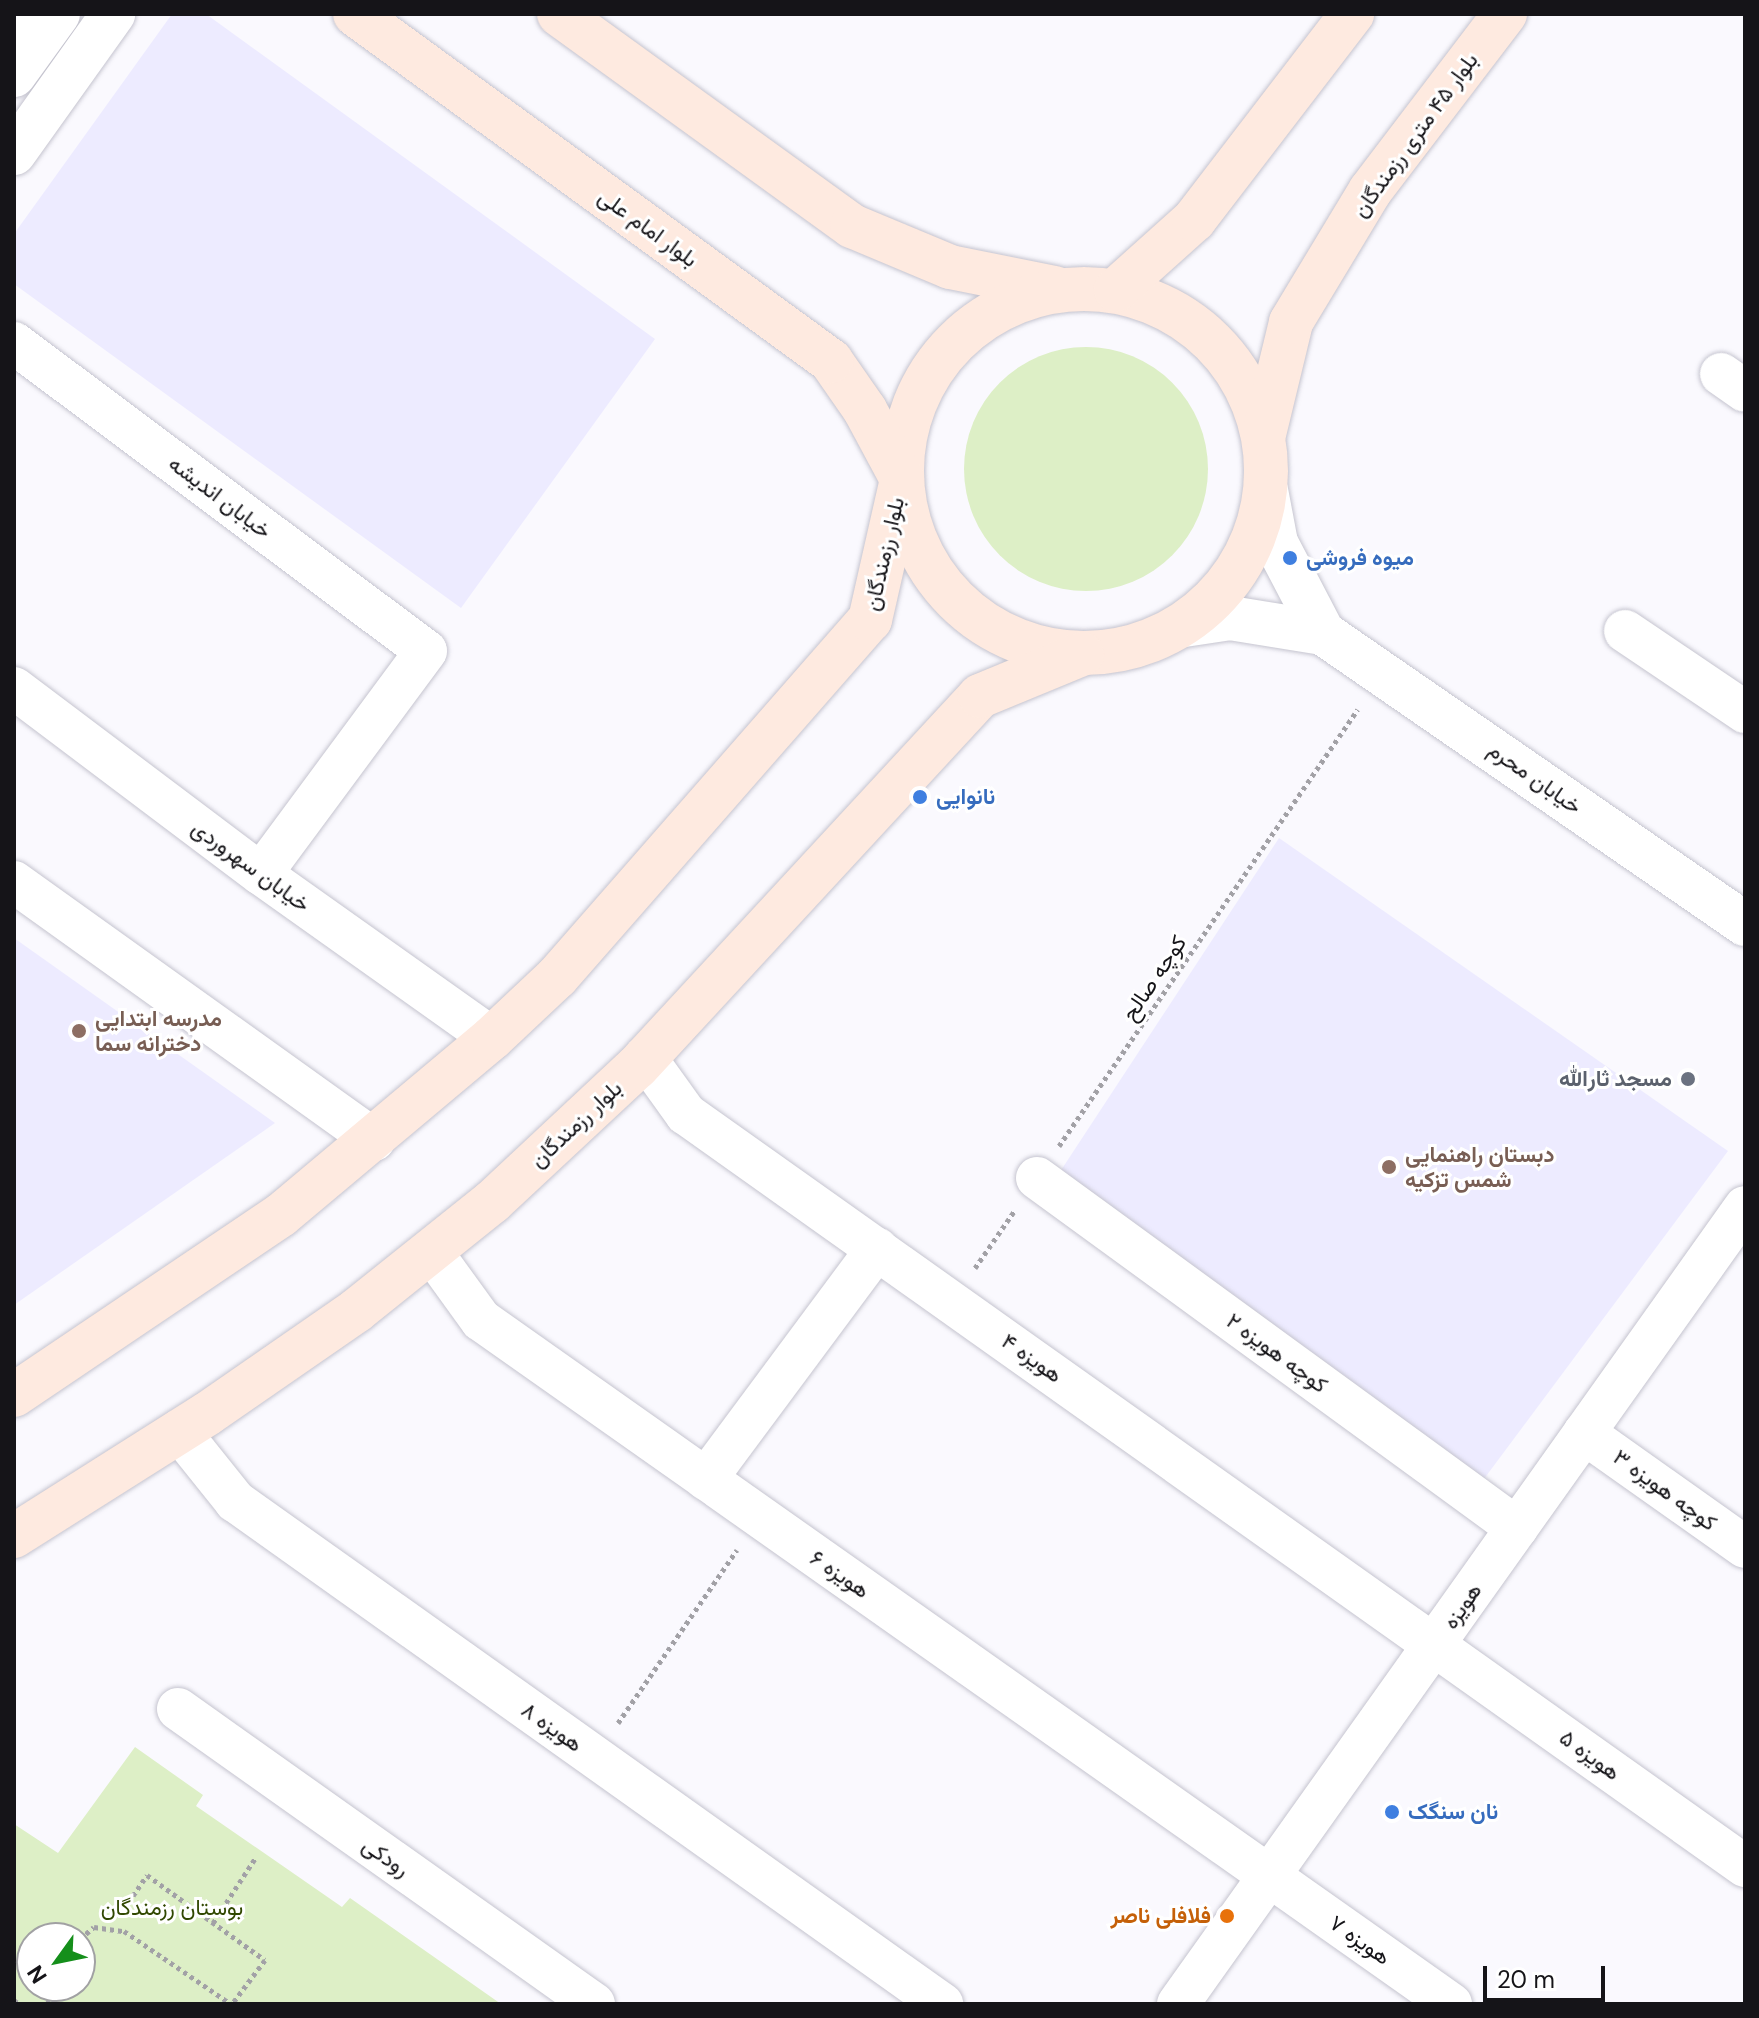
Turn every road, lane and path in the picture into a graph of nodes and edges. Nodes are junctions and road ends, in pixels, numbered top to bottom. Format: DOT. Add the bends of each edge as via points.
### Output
graph roads {
  1 [pos="113,14"];
  2 [pos="355,14"];
  3 [pos="559,14"];
  4 [pos="1352,14"];
  5 [pos="1505,14"];
  6 [pos="14,153"];
  7 [pos="1061,289"];
  8 [pos="1116,290"];
  9 [pos="14,343"];
  10 [pos="1264,436"];
  11 [pos="902,479"];
  12 [pos="1266,490"];
  13 [pos="1184,625"];
  14 [pos="1625,631"];
  15 [pos="1323,633"];
  16 [pos="1082,654"];
  17 [pos="1383,672"];
  18 [pos="14,688"];
  19 [pos="1745,712"];
  20 [pos="261,874"];
  21 [pos="14,882"];
  22 [pos="1745,924"];
  23 [pos="492,1038"];
  24 [pos="645,1057"];
  25 [pos="374,1140"];
  26 [pos="1037,1178"];
  27 [pos="1745,1207"];
  28 [pos="877,1249"];
  29 [pos="431,1251"];
  30 [pos="952,1302"];
  31 [pos="14,1395"];
  32 [pos="179,1431"];
  33 [pos="1584,1433"];
  34 [pos="706,1479"];
  35 [pos="759,1517"];
  36 [pos="1517,1528"];
  37 [pos="14,1536"];
  38 [pos="1745,1547"];
  39 [pos="1435,1643"];
  40 [pos="178,1709"];
  41 [pos="594,1757"];
  42 [pos="256,1857"];
  43 [pos="1745,1866"];
  44 [pos="1269,1876"];
  45 [pos="124,1909"];
  46 [pos="213,1923"];
  47 [pos="96,1927"];
  48 [pos="14,2000"];
  49 [pos="19,2004"];
  50 [pos="232,2004"];
  51 [pos="594,2004"];
  52 [pos="942,2004"];
  53 [pos="1178,2004"];
  54 [pos="1451,2004"];
  1 -- 6 [label="street"];
  2 -- 11 [label="main road, بلوار امام على" via="831,361"];
  3 -- 7 [label="main road" via="852,226 950,267"];
  4 -- 8 [label="main road" via="1194,220"];
  5 -- 10 [label="main road, بلوار ۴۵ متری رزمندگان" via="1370,191 1291,322"];
  7 -- 8 [label="main road"];
  7 -- 11 [label="main road" via="1009,303 955,343 929,374 907,425"];
  8 -- 10 [label="main road" via="1168,308 1212,341 1245,384"];
  9 -- 20 [label="street, خیابان اندیشه" via="426,651"];
  10 -- 12 [label="main road"];
  11 -- 16 [label="main road" via="912,533 939,581 959,601 979,620 1027,645"];
  11 -- 23 [label="main road, بلوار رزمندگان" via="870,620 557,977"];
  12 -- 13 [label="main road" via="1253,543 1225,589"];
  12 -- 15 [label="street" via="1276,543"];
  13 -- 15 [label="street" via="1230,618"];
  13 -- 16 [label="main road" via="1135,647"];
  14 -- 19 [label="street"];
  15 -- 17 [label="street, خیابان محرم"];
  16 -- 24 [label="main road, بلوار رزمندگان" via="980,696"];
  17 -- 22 [label="street, خیابان محرم"];
  17 -- 26 [label="path, کوچه صالح"];
  18 -- 20 [label="street, خیابان سهروردی"];
  20 -- 23 [label="street, خیابان سهروردی"];
  21 -- 25 [label="street"];
  23 -- 25 [label="main road, بلوار رزمندگان"];
  24 -- 28 [label="street, هویزه ۴" via="686,1114"];
  24 -- 29 [label="main road, بلوار رزمندگان" via="492,1202"];
  25 -- 31 [label="main road, بلوار رزمندگان" via="281,1215"];
  26 -- 30 [label="path, کوچه صالح"];
  26 -- 36 [label="street, کوچه هویزه ۲"];
  27 -- 33 [label="street, هویزه"];
  28 -- 30 [label="street, هویزه ۴"];
  28 -- 34 [label="street"];
  29 -- 32 [label="main road, بلوار رزمندگان" via="357,1310"];
  29 -- 34 [label="street, هویزه ۶" via="481,1320"];
  30 -- 39 [label="street, هویزه ۴"];
  32 -- 37 [label="main road, بلوار رزمندگان"];
  32 -- 41 [label="street, هویزه ۸" via="235,1501"];
  33 -- 36 [label="street, هویزه"];
  33 -- 38 [label="street, کوچه هویزه ۳"];
  34 -- 35 [label="street, هویزه ۶"];
  35 -- 41 [label="path"];
  35 -- 44 [label="street, هویزه ۶"];
  36 -- 39 [label="street, هویزه"];
  39 -- 43 [label="street, هویزه ۵"];
  39 -- 44 [label="street, هویزه"];
  40 -- 51 [label="street, رودکی"];
  41 -- 52 [label="street, هویزه ۸"];
  42 -- 46 [label="path"];
  44 -- 53 [label="street, هویزه"];
  44 -- 54 [label="street, هویزه ۷"];
  45 -- 46 [label="path" via="147,1875"];
  46 -- 50 [label="path" via="265,1960"];
  47 -- 50 [label="path" via="124,1931"];
  48 -- 49 [label="path"];
}
